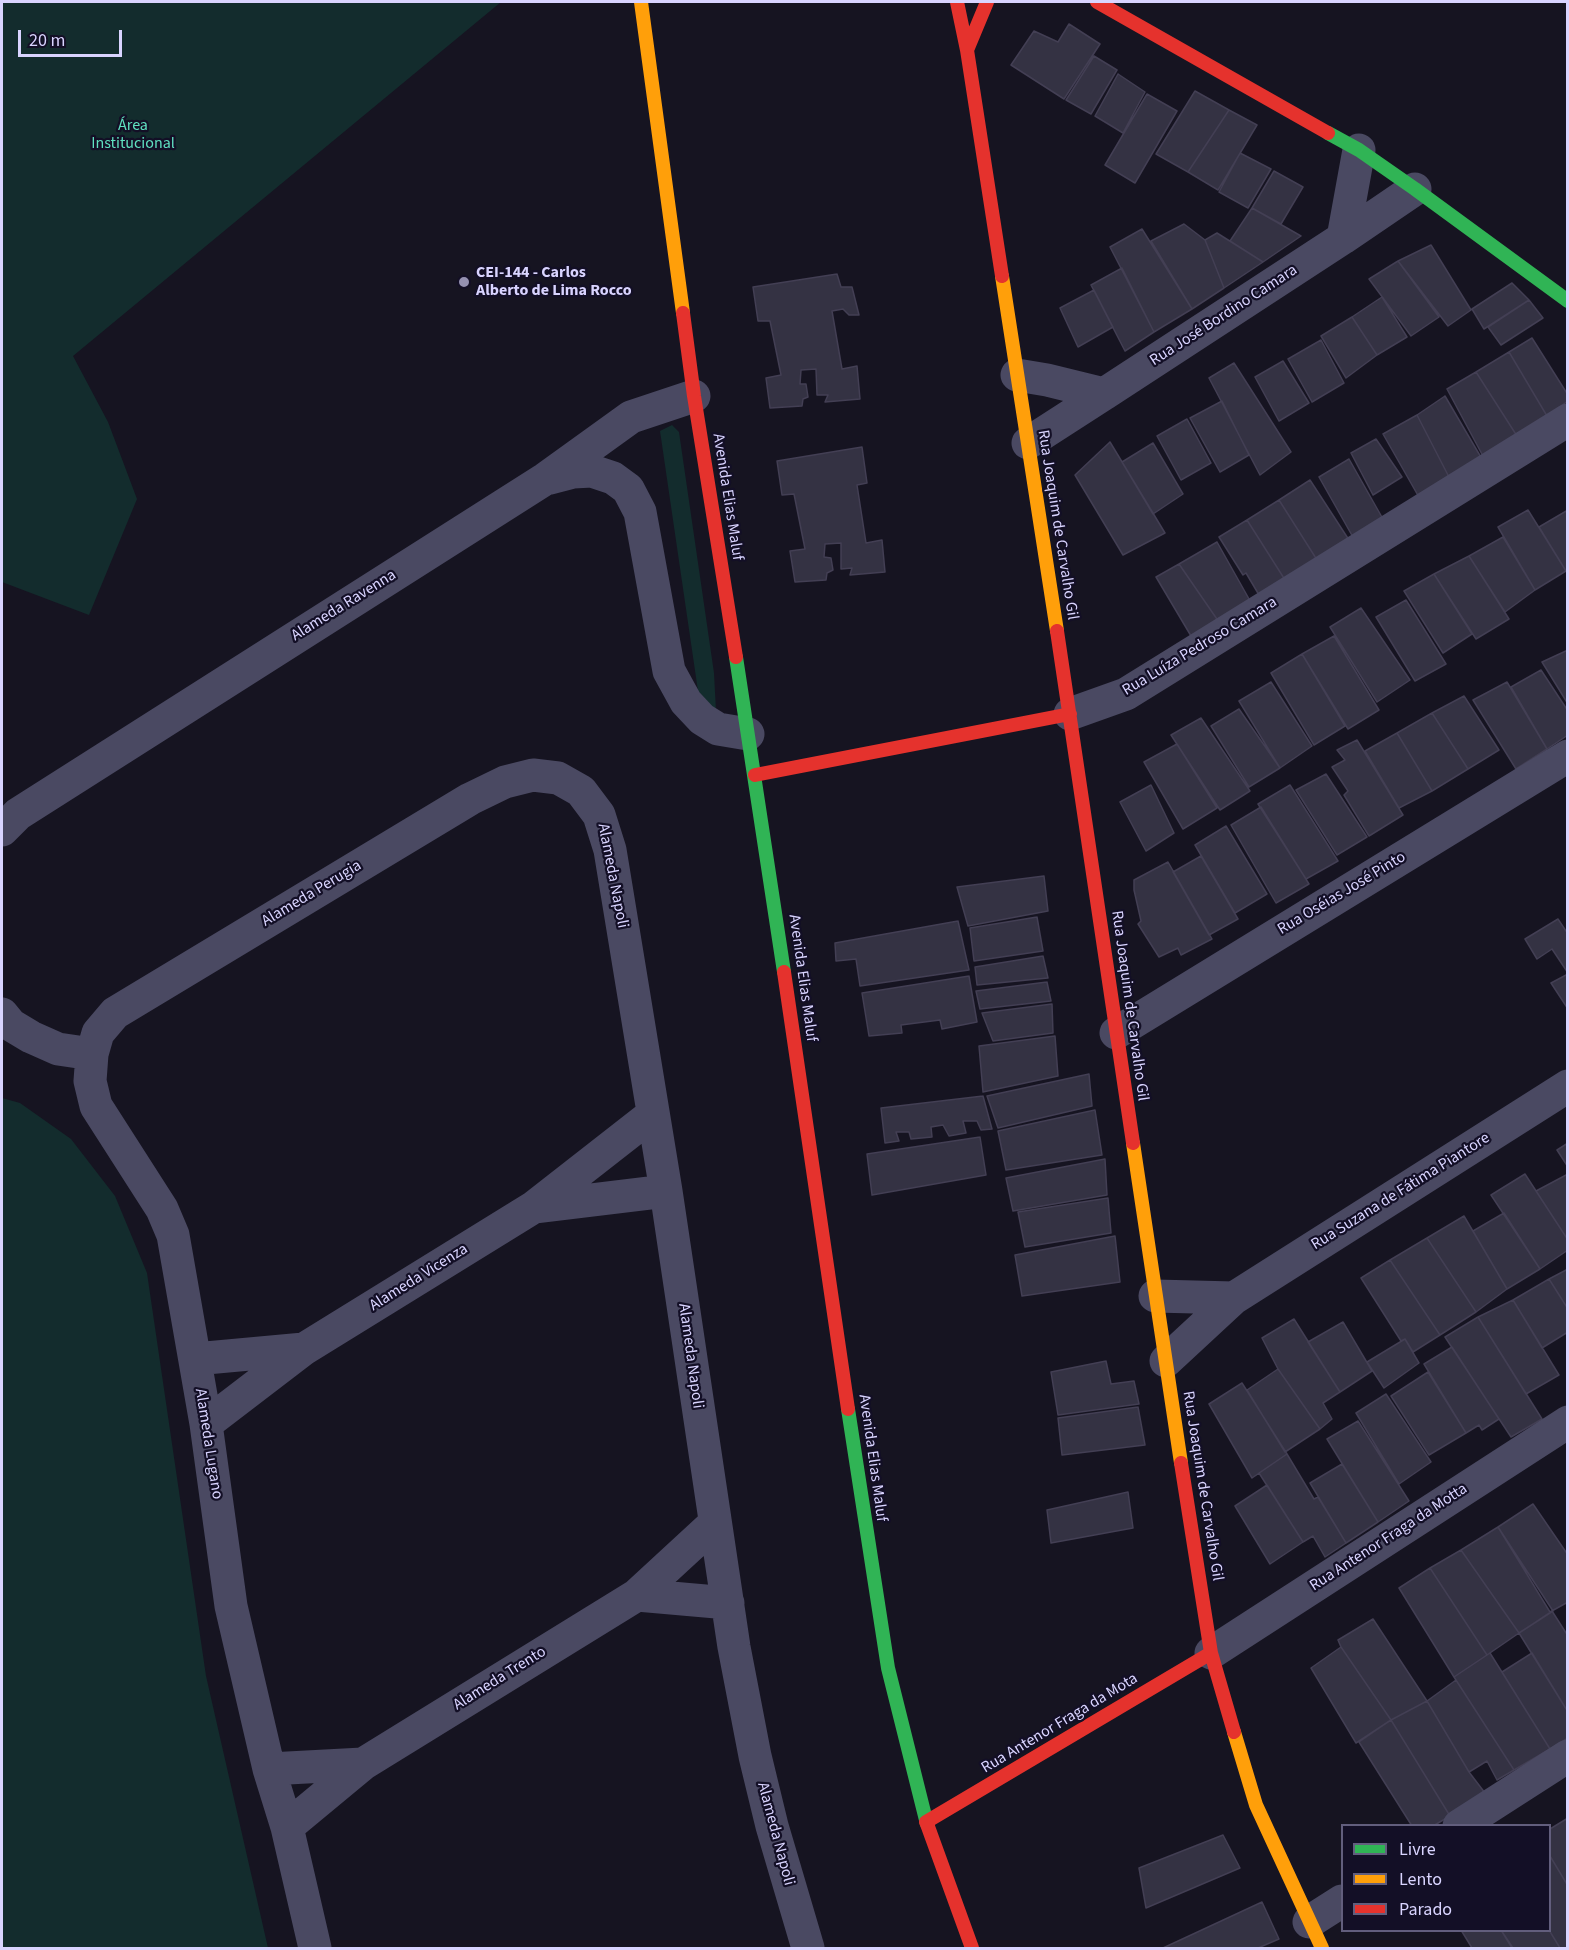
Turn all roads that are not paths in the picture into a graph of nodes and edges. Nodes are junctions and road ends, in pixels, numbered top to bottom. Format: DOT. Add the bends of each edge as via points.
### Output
graph roads {
  1 [pos="642,2"];
  2 [pos="957,2"];
  3 [pos="987,2"];
  4 [pos="1097,2"];
  5 [pos="967,50"];
  6 [pos="1359,150"];
  7 [pos="1415,189"];
  8 [pos="1343,238"];
  9 [pos="1568,301"];
  10 [pos="1017,375"];
  11 [pos="1104,394"];
  12 [pos="694,396"];
  13 [pos="1568,420"];
  14 [pos="1028,443"];
  15 [pos="545,479"];
  16 [pos="1070,714"];
  17 [pos="748,734"];
  18 [pos="1568,756"];
  19 [pos="755,775"];
  20 [pos="558,778"];
  21 [pos="2,830"];
  22 [pos="2,1014"];
  23 [pos="1116,1033"];
  24 [pos="92,1054"];
  25 [pos="1568,1086"];
  26 [pos="653,1114"];
  27 [pos="666,1191"];
  28 [pos="534,1207"];
  29 [pos="1155,1296"];
  30 [pos="1234,1298"];
  31 [pos="304,1349"];
  32 [pos="195,1359"];
  33 [pos="1166,1361"];
  34 [pos="1568,1422"];
  35 [pos="206,1424"];
  36 [pos="714,1524"];
  37 [pos="637,1595"];
  38 [pos="728,1603"];
  39 [pos="1211,1653"];
  40 [pos="1568,1756"];
  41 [pos="363,1764"];
  42 [pos="269,1769"];
  43 [pos="926,1822"];
  44 [pos="1463,1824"];
  45 [pos="287,1827"];
  46 [pos="1341,1902"];
  47 [pos="1316,1935"];
  48 [pos="805,1947"];
  49 [pos="315,1948"];
  50 [pos="972,1948"];
  1 -- 12 [label="street, Avenida Elias Maluf"];
  2 -- 5 [label="street, Rua Joaquim de Carvalho Gil"];
  3 -- 5 [label="street"];
  4 -- 6 [label="street"];
  5 -- 10 [label="street, Rua Joaquim de Carvalho Gil"];
  6 -- 7 [label="street"];
  6 -- 8 [label="street"];
  7 -- 8 [label="street, Rua José Bordino Camara"];
  7 -- 9 [label="street"];
  8 -- 11 [label="street, Rua José Bordino Camara"];
  10 -- 11 [label="street"];
  10 -- 14 [label="street, Rua Joaquim de Carvalho Gil"];
  11 -- 14 [label="street, Rua José Bordino Camara"];
  12 -- 15 [label="street, Alameda Ravenna" via="631,417"];
  12 -- 17 [label="street, Avenida Elias Maluf"];
  13 -- 16 [label="street, Rua Luíza Pedroso Camara" via="1125,694"];
  14 -- 16 [label="street, Rua Joaquim de Carvalho Gil"];
  15 -- 17 [label="street" via="592,471 613,478 628,489 640,512 669,671 686,702 702,719 718,729"];
  15 -- 21 [label="street, Alameda Ravenna" via="18,814"];
  16 -- 19 [label="street, Rua Luíza Pedroso Camara"];
  16 -- 23 [label="street, Rua Joaquim de Carvalho Gil"];
  17 -- 19 [label="street, Avenida Elias Maluf"];
  18 -- 23 [label="street, Rua Oséias José Pinto"];
  19 -- 43 [label="street, Avenida Elias Maluf" via="888,1668"];
  20 -- 24 [label="street, Alameda Perugia" via="524,777 470,799 115,1013 98,1033"];
  20 -- 26 [label="street, Alameda Napoli" via="581,790 599,815 610,850"];
  22 -- 24 [label="street" via="31,1038"];
  23 -- 29 [label="street, Rua Joaquim de Carvalho Gil"];
  24 -- 32 [label="street, Alameda Lugano" via="90,1081 96,1106 162,1209 173,1235"];
  25 -- 30 [label="street, Rua Suzana de Fátima Piantore"];
  26 -- 27 [label="street, Alameda Napoli"];
  26 -- 28 [label="street, Alameda Vicenza"];
  27 -- 28 [label="street, Alameda Vicenza"];
  27 -- 36 [label="street, Alameda Napoli"];
  28 -- 31 [label="street, Alameda Vicenza"];
  29 -- 30 [label="street"];
  29 -- 33 [label="street, Rua Joaquim de Carvalho Gil"];
  30 -- 33 [label="street, Rua Suzana de Fátima Piantore"];
  31 -- 32 [label="street, Alameda Vicenza"];
  31 -- 35 [label="street, Alameda Vicenza"];
  32 -- 35 [label="street, Alameda Lugano"];
  33 -- 39 [label="street, Rua Joaquim de Carvalho Gil"];
  34 -- 39 [label="street, Rua Antenor Fraga da Motta"];
  35 -- 42 [label="street, Alameda Lugano" via="231,1606"];
  36 -- 37 [label="street, Alameda Trento"];
  36 -- 38 [label="street, Alameda Napoli"];
  37 -- 38 [label="street"];
  37 -- 41 [label="street, Alameda Trento"];
  38 -- 48 [label="street, Alameda Napoli" via="755,1756"];
  39 -- 43 [label="street, Rua Antenor Fraga da Mota"];
  39 -- 47 [label="street, Rua Joaquim de Carvalho Gil" via="1256,1805"];
  40 -- 44 [label="street"];
  41 -- 42 [label="street, Alameda Trento"];
  41 -- 45 [label="street, Alameda Trento"];
  42 -- 45 [label="street, Alameda Lugano"];
  43 -- 50 [label="street, Avenida Elias Maluf"];
  45 -- 49 [label="street, Alameda Lugano"];
  46 -- 47 [label="street"];
}
